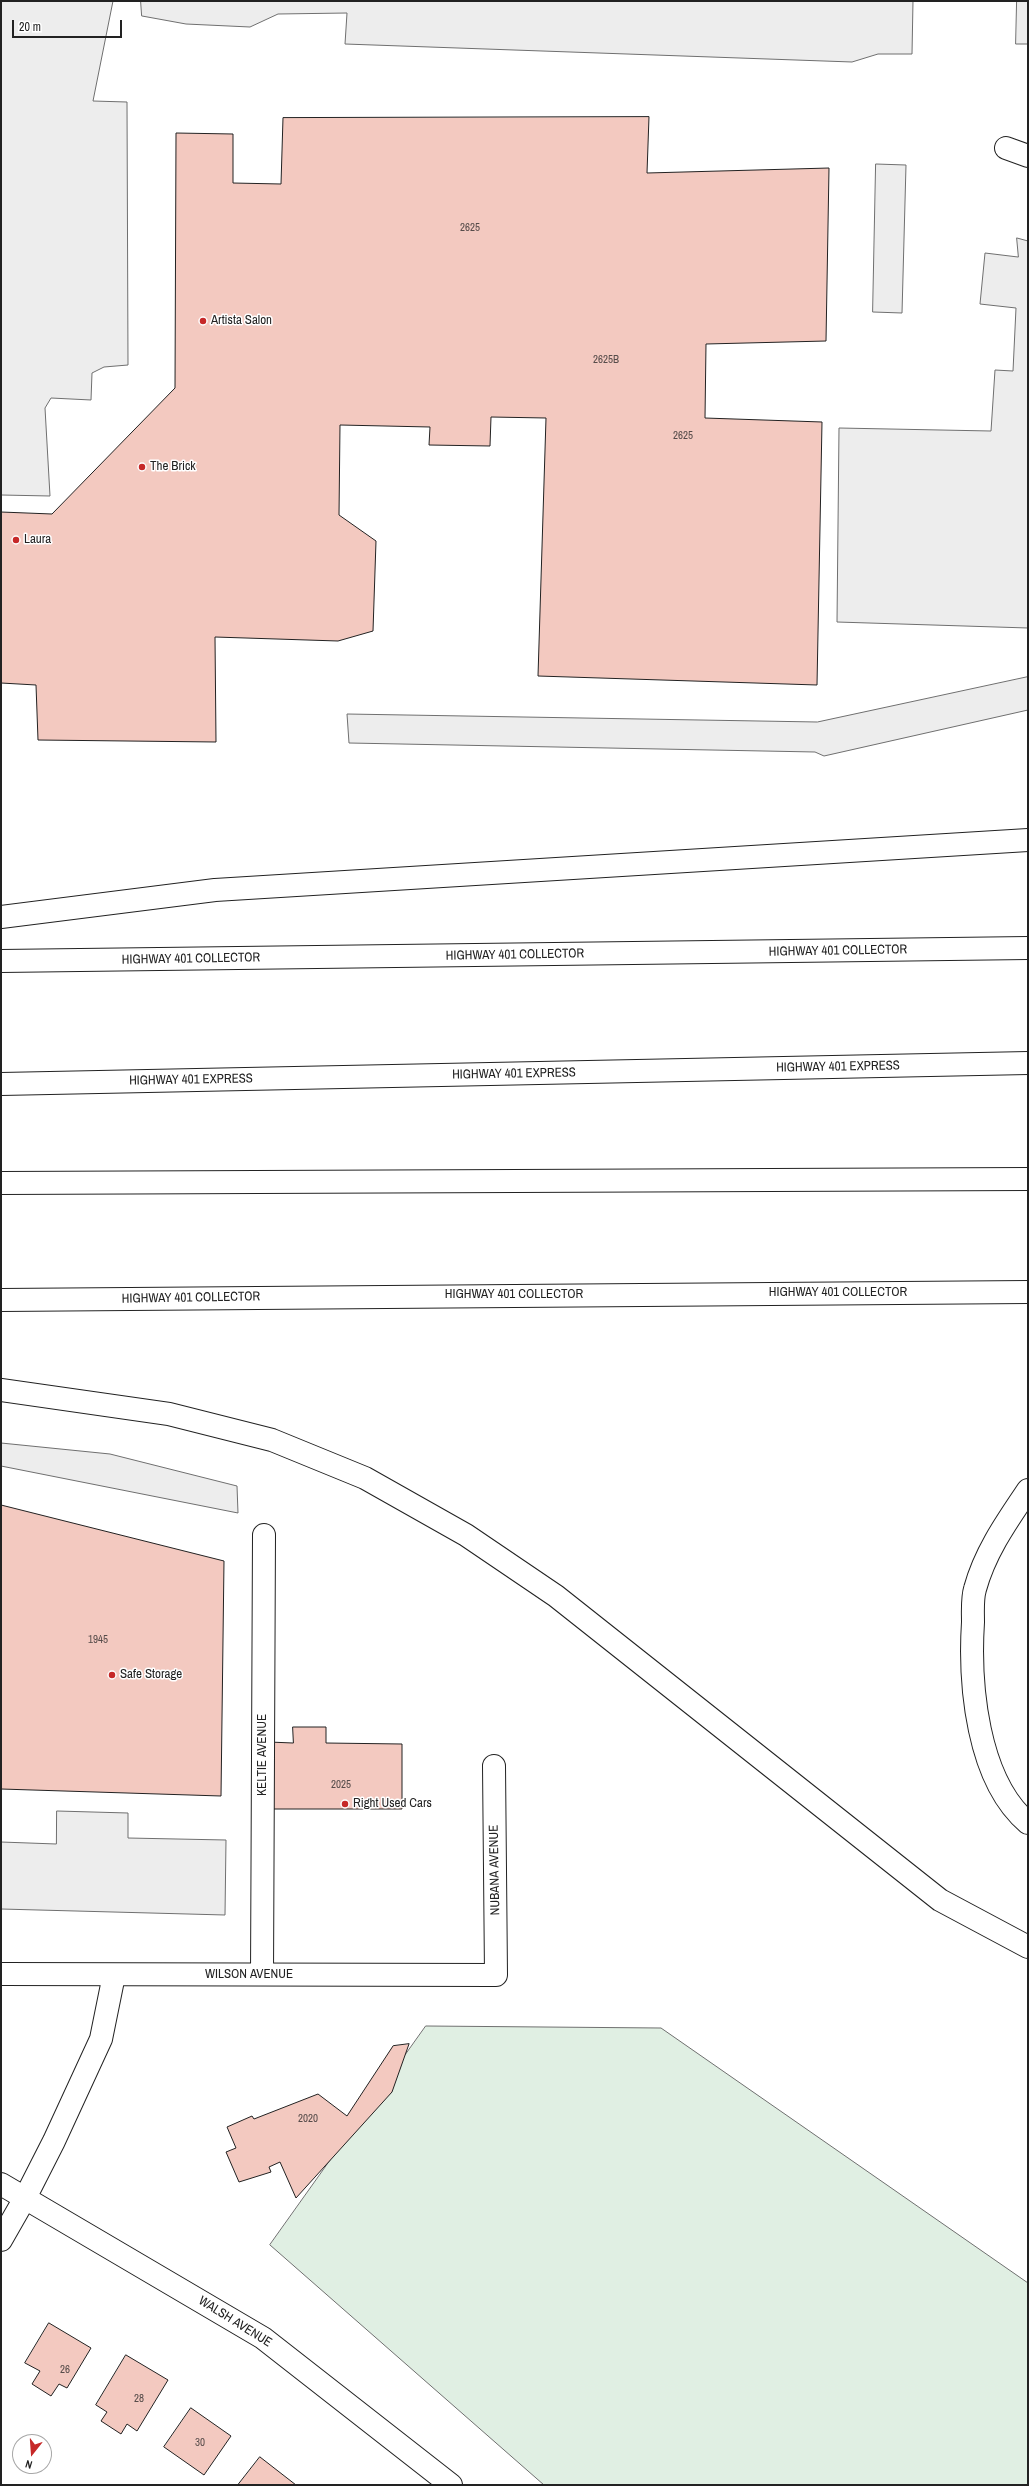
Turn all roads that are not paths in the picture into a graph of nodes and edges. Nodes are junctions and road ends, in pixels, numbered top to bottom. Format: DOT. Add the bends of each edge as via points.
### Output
graph roads {
  1 [pos="1028,141"];
  2 [pos="1028,156"];
  3 [pos="1028,840"];
  4 [pos="1,917"];
  5 [pos="1028,948"];
  6 [pos="1,961"];
  7 [pos="1028,1063"];
  8 [pos="1,1084"];
  9 [pos="1028,1179"];
  10 [pos="1,1183"];
  11 [pos="1028,1292"];
  12 [pos="1,1300"];
  13 [pos="1,1390"];
  14 [pos="1028,1490"];
  15 [pos="264,1535"];
  16 [pos="494,1766"];
  17 [pos="1028,1823"];
  18 [pos="1028,1947"];
  19 [pos="1,1974"];
  20 [pos="262,1974"];
  21 [pos="114,1975"];
  22 [pos="496,1975"];
  23 [pos="1,2184"];
  24 [pos="25,2198"];
  25 [pos="1,2240"];
  26 [pos="451,2485"];
  1 -- 2 [label="main road" via="1006,148"];
  3 -- 4 [label="main road" via="215,890"];
  5 -- 6 [label="main road, HIGHWAY 401 COLLECTOR"];
  7 -- 8 [label="main road, HIGHWAY 401 EXPRESS"];
  9 -- 10 [label="main road"];
  11 -- 12 [label="main road, HIGHWAY 401 COLLECTOR"];
  13 -- 18 [label="main road" via="169,1414 272,1440 365,1478 466,1535 556,1596 940,1900"];
  14 -- 17 [label="main road" via="998,1533 975,1589 971,1654 976,1717 992,1769 1014,1811"];
  15 -- 20 [label="main road, KELTIE AVENUE"];
  16 -- 22 [label="main road, NUBANA AVENUE"];
  19 -- 21 [label="main road, WILSON AVENUE"];
  20 -- 21 [label="main road, WILSON AVENUE"];
  20 -- 22 [label="main road, WILSON AVENUE"];
  21 -- 24 [label="main road" via="101,2039"];
  23 -- 24 [label="main road, WALSH AVENUE"];
  24 -- 25 [label="main road"];
  24 -- 26 [label="main road, WALSH AVENUE" via="263,2338"];
}
